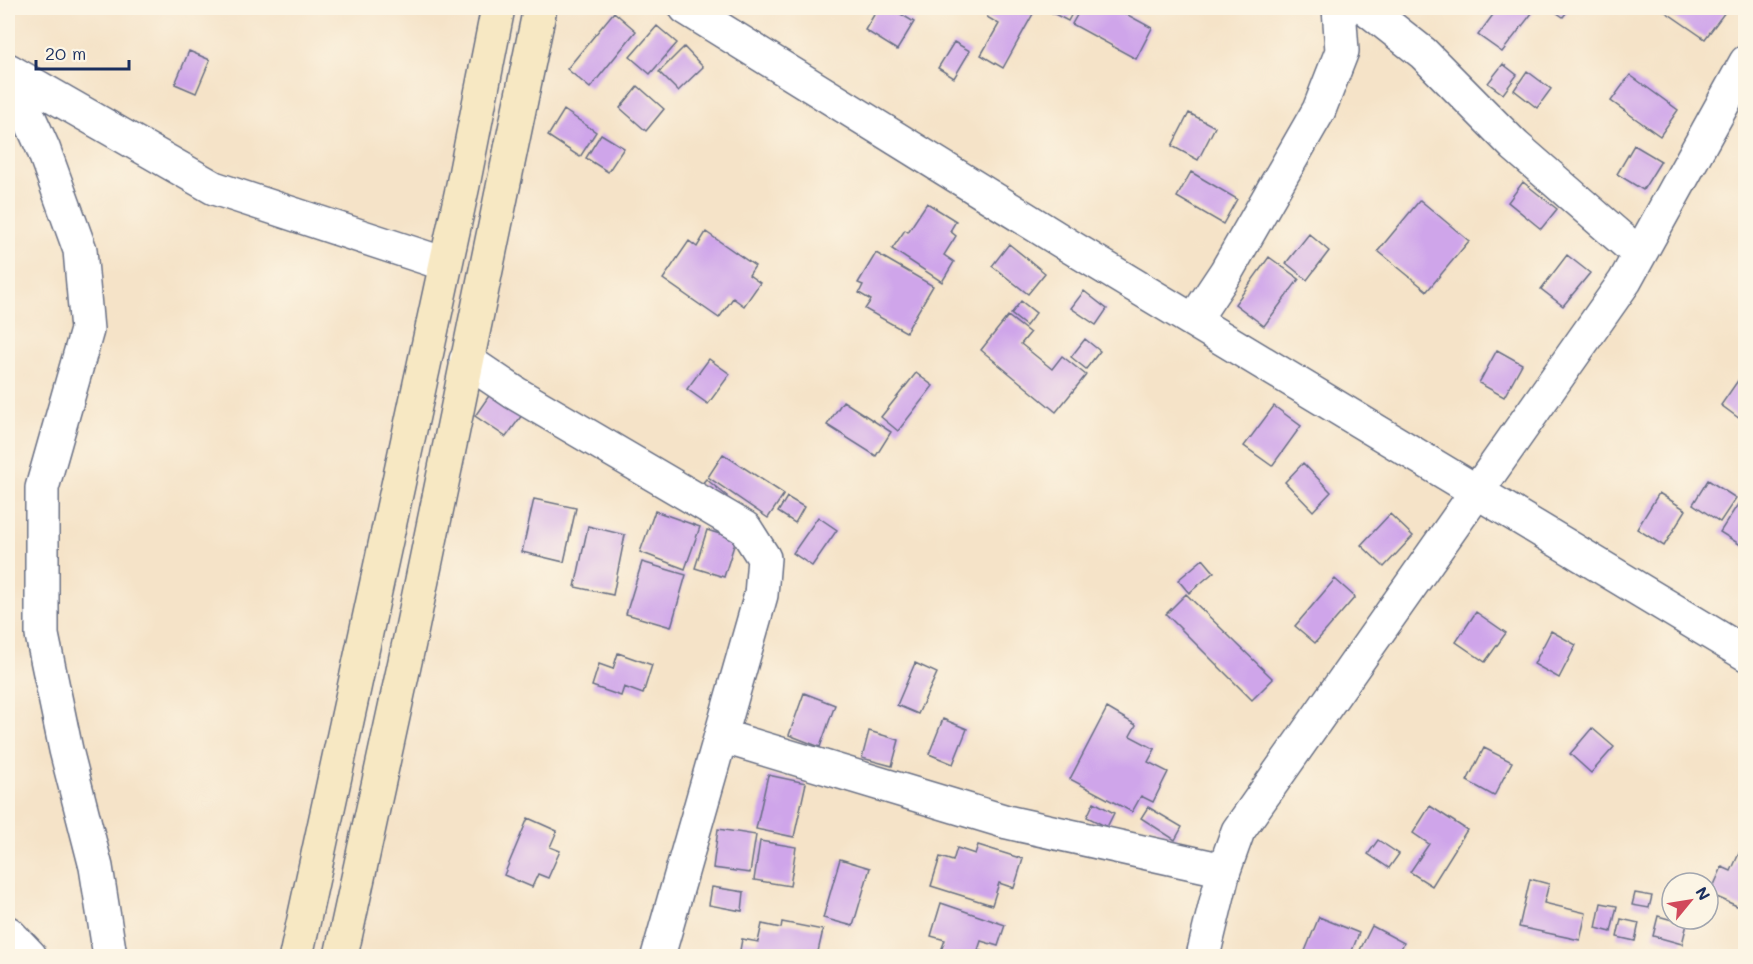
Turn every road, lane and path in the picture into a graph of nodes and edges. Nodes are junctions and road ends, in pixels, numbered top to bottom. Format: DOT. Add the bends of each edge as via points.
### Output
graph roads {
  1 [pos="498,8"];
  2 [pos="540,8"];
  3 [pos="686,8"];
  4 [pos="1339,8"];
  5 [pos="1366,8"];
  6 [pos="1746,62"];
  7 [pos="8,70"];
  8 [pos="1640,254"];
  9 [pos="445,264"];
  10 [pos="1194,320"];
  11 [pos="466,360"];
  12 [pos="1478,492"];
  13 [pos="1746,654"];
  14 [pos="721,736"];
  15 [pos="1224,870"];
  16 [pos="8,933"];
  17 [pos="30,957"];
  18 [pos="111,957"];
  19 [pos="296,957"];
  20 [pos="341,957"];
  21 [pos="658,957"];
  22 [pos="1203,957"];
  1 -- 9 [label="street"];
  2 -- 11 [label="street"];
  3 -- 10 [label="street"];
  4 -- 10 [label="street" via="1342,51 1319,110"];
  5 -- 8 [label="street" via="1423,53 1515,146"];
  6 -- 8 [label="street"];
  7 -- 9 [label="street" via="213,188"];
  7 -- 18 [label="street" via="43,148 80,250 87,330 42,488 42,635 96,867"];
  8 -- 12 [label="street"];
  9 -- 19 [label="street"];
  10 -- 12 [label="street"];
  11 -- 14 [label="street" via="745,528 764,558 761,595"];
  11 -- 20 [label="street"];
  12 -- 13 [label="street"];
  12 -- 15 [label="street" via="1238,831"];
  14 -- 15 [label="street" via="1006,822"];
  14 -- 21 [label="street"];
  15 -- 22 [label="street"];
  16 -- 17 [label="street"];
}
